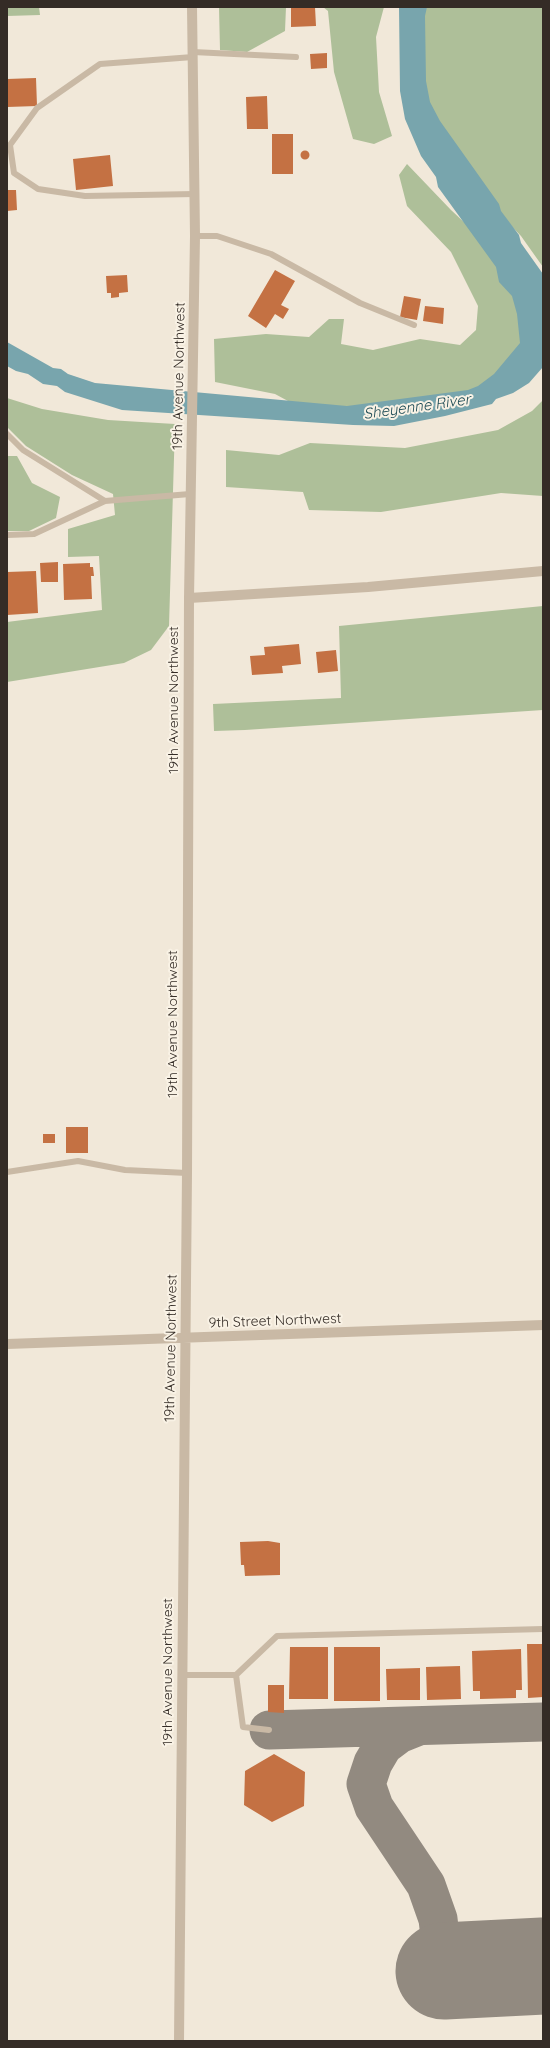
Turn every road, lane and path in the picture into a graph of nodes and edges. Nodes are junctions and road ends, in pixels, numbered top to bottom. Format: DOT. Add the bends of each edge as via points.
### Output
graph roads {
  1 [pos="192,7"];
  2 [pos="193,55"];
  3 [pos="296,57"];
  4 [pos="195,194"];
  5 [pos="195,236"];
  6 [pos="414,325"];
  7 [pos="7,434"];
  8 [pos="190,494"];
  9 [pos="104,501"];
  10 [pos="7,535"];
  11 [pos="543,571"];
  12 [pos="189,598"];
  13 [pos="7,1172"];
  14 [pos="187,1173"];
  15 [pos="543,1325"];
  16 [pos="185,1338"];
  17 [pos="7,1344"];
  18 [pos="543,1629"];
  19 [pos="182,1675"];
  20 [pos="236,1675"];
  21 [pos="269,1730"];
  22 [pos="179,2041"];
  1 -- 2 [label="street, 19th Avenue Northwest"];
  2 -- 3 [label="lane"];
  2 -- 4 [label="street, 19th Avenue Northwest"];
  2 -- 4 [label="lane" via="100,64 37,108 10,145 14,174 38,189 85,196"];
  4 -- 5 [label="street, 19th Avenue Northwest"];
  5 -- 6 [label="lane" via="217,236 271,254 360,303"];
  5 -- 8 [label="street, 19th Avenue Northwest"];
  7 -- 9 [label="lane" via="23,450"];
  8 -- 9 [label="lane"];
  8 -- 12 [label="street, 19th Avenue Northwest"];
  9 -- 10 [label="lane" via="34,534"];
  11 -- 12 [label="street" via="368,587"];
  12 -- 14 [label="street, 19th Avenue Northwest"];
  13 -- 14 [label="lane" via="78,1161 125,1170"];
  14 -- 16 [label="street, 19th Avenue Northwest"];
  15 -- 16 [label="street, 9th Street Northwest"];
  16 -- 17 [label="street, 9th Street Northwest"];
  16 -- 19 [label="street, 19th Avenue Northwest"];
  18 -- 20 [label="lane" via="277,1636"];
  19 -- 20 [label="lane"];
  19 -- 22 [label="street, 19th Avenue Northwest"];
  20 -- 21 [label="lane" via="243,1727"];
}
